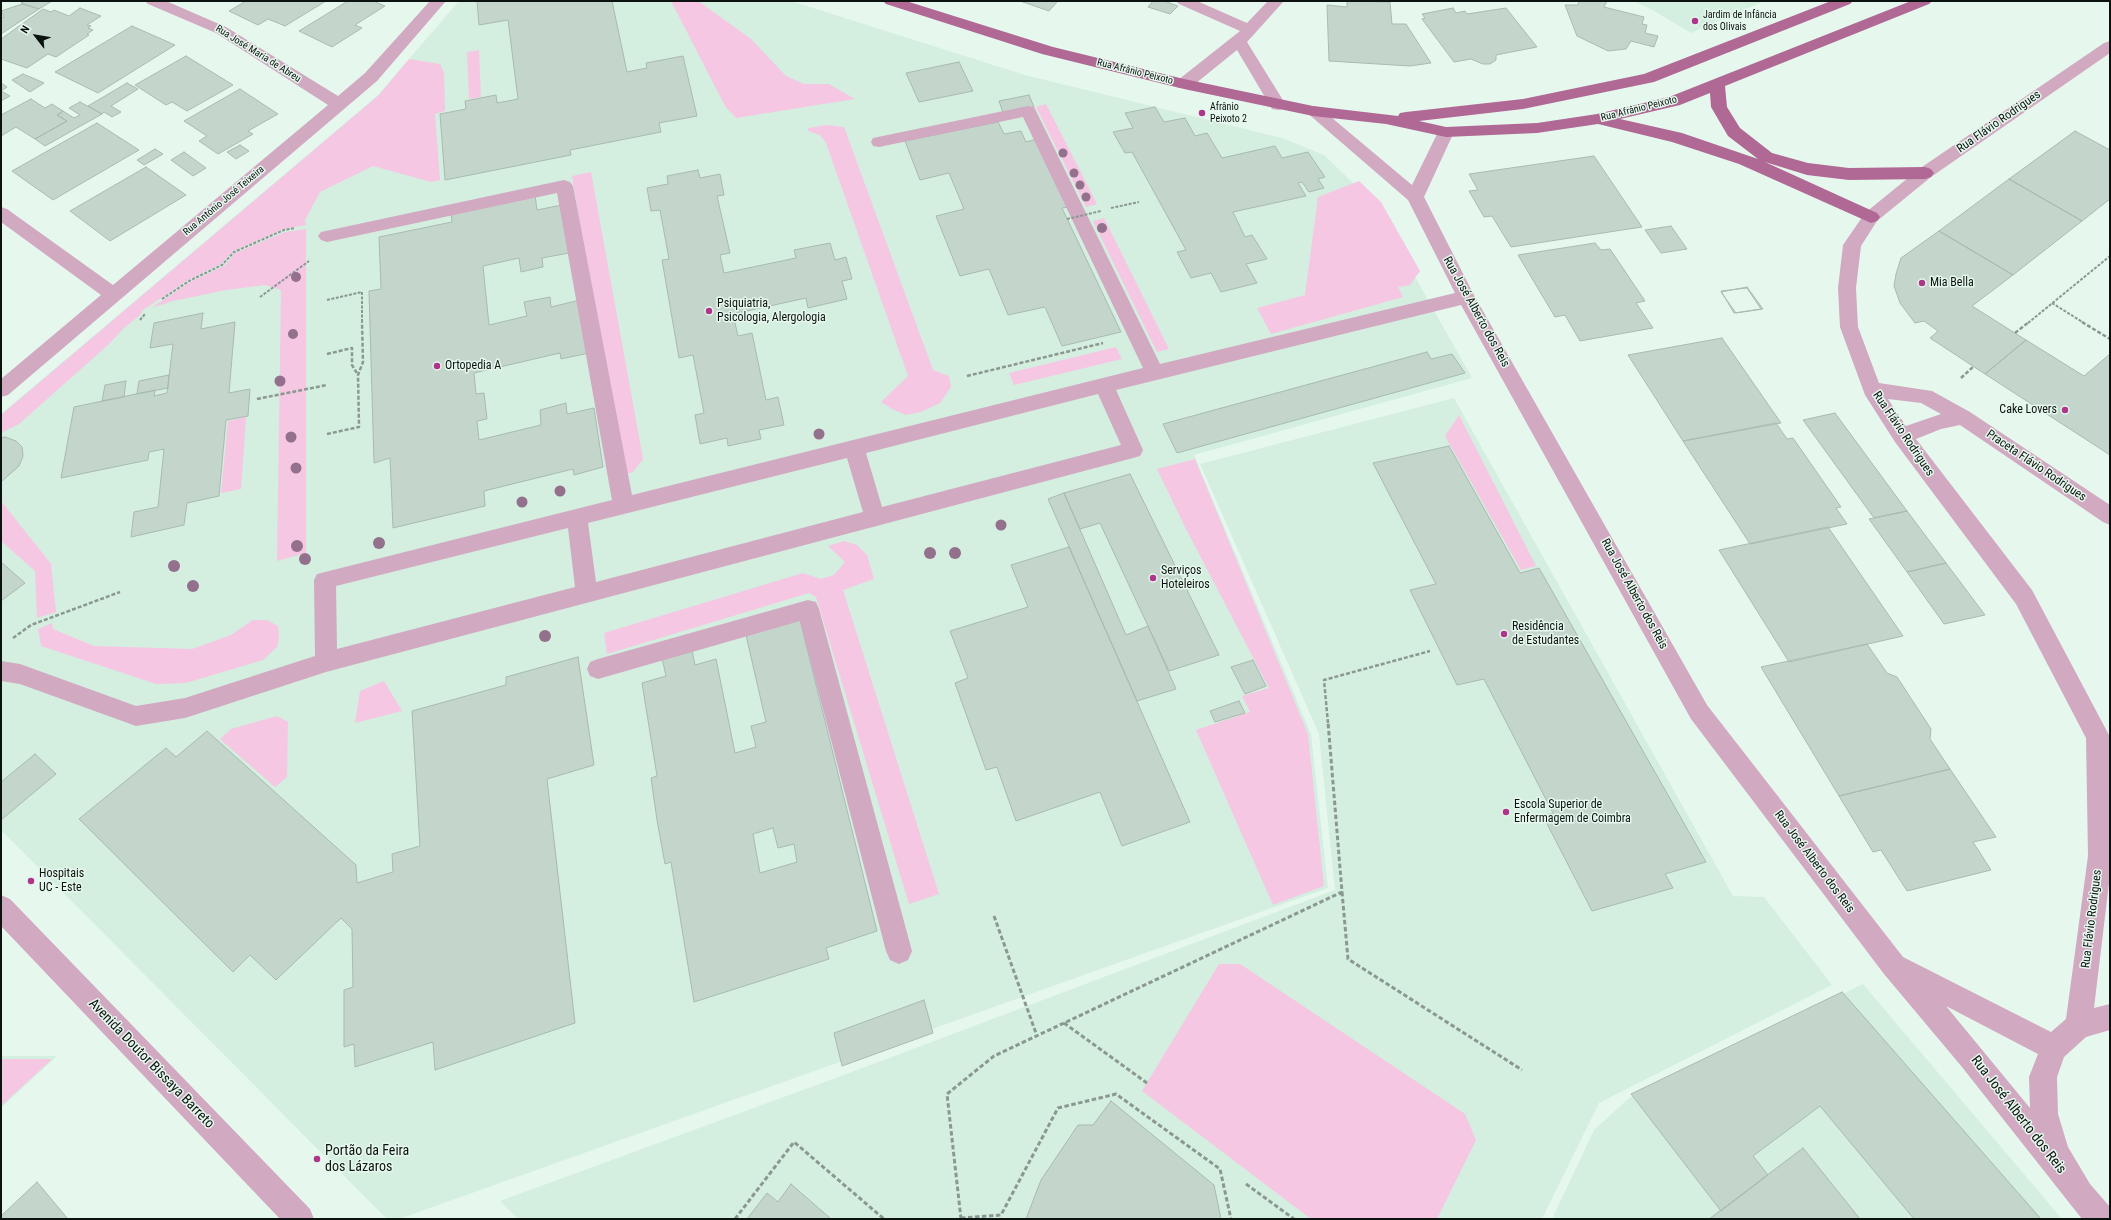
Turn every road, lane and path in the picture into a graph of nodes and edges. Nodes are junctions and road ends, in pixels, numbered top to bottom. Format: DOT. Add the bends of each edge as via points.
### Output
graph roads {
  1 [pos="153,1"];
  2 [pos="438,1"];
  3 [pos="891,1"];
  4 [pos="1184,1"];
  5 [pos="1276,1"];
  6 [pos="1845,1"];
  7 [pos="1924,1"];
  8 [pos="1250,30"];
  9 [pos="1239,41"];
  10 [pos="2110,46"];
  11 [pos="1184,84"];
  12 [pos="1717,84"];
  13 [pos="339,104"];
  14 [pos="1278,105"];
  15 [pos="1313,111"];
  16 [pos="1386,118"];
  17 [pos="1597,119"];
  18 [pos="1446,132"];
  19 [pos="879,142"];
  20 [pos="1925,173"];
  21 [pos="1416,197"];
  22 [pos="1139,202"];
  23 [pos="1109,209"];
  24 [pos="1101,211"];
  25 [pos="1,213"];
  26 [pos="1870,217"];
  27 [pos="1067,219"];
  28 [pos="299,228"];
  29 [pos="327,236"];
  30 [pos="2110,256"];
  31 [pos="310,261"];
  32 [pos="113,294"];
  33 [pos="260,297"];
  34 [pos="1466,297"];
  35 [pos="160,300"];
  36 [pos="327,300"];
  37 [pos="2052,303"];
  38 [pos="149,308"];
  39 [pos="140,320"];
  40 [pos="2015,333"];
  41 [pos="1137,334"];
  42 [pos="2110,338"];
  43 [pos="327,354"];
  44 [pos="1974,366"];
  45 [pos="1155,373"];
  46 [pos="358,376"];
  47 [pos="968,376"];
  48 [pos="1956,381"];
  49 [pos="327,385"];
  50 [pos="1104,385"];
  51 [pos="1,390"];
  52 [pos="1872,390"];
  53 [pos="256,399"];
  54 [pos="1962,417"];
  55 [pos="327,434"];
  56 [pos="1902,436"];
  57 [pos="854,448"];
  58 [pos="624,506"];
  59 [pos="2110,516"];
  60 [pos="577,518"];
  61 [pos="875,518"];
  62 [pos="120,592"];
  63 [pos="587,593"];
  64 [pos="7,642"];
  65 [pos="1430,650"];
  66 [pos="326,662"];
  67 [pos="598,669"];
  68 [pos="1,671"];
  69 [pos="2097,739"];
  70 [pos="2110,760"];
  71 [pos="1342,892"];
  72 [pos="1,908"];
  73 [pos="994,916"];
  74 [pos="899,951"];
  75 [pos="1893,965"];
  76 [pos="2110,1017"];
  77 [pos="1064,1023"];
  78 [pos="2078,1026"];
  79 [pos="1037,1036"];
  80 [pos="2054,1048"];
  81 [pos="1522,1070"];
  82 [pos="1146,1083"];
  83 [pos="1246,1184"];
  84 [pos="2080,1194"];
  85 [pos="300,1219"];
  86 [pos="735,1219"];
  87 [pos="884,1219"];
  88 [pos="961,1219"];
  89 [pos="1231,1219"];
  90 [pos="1294,1219"];
  91 [pos="2101,1219"];
  1 -- 13 [label="street, Rua José Maria de Abreu" via="221,30"];
  2 -- 13 [label="street, Rua António José Teixeira" via="371,76"];
  3 -- 11 [label="main road, Rua Afrânio Peixoto" via="1048,50"];
  4 -- 8 [label="street"];
  5 -- 8 [label="street"];
  6 -- 16 [label="main road, Rua Afrânio Peixoto" via="1648,78 1524,104"];
  7 -- 12 [label="main road, Rua Afrânio Peixoto"];
  8 -- 9 [label="street"];
  9 -- 11 [label="street"];
  9 -- 14 [label="street"];
  10 -- 20 [label="street, Rua Flávio Rodrigues"];
  11 -- 14 [label="main road, Rua Afrânio Peixoto"];
  12 -- 17 [label="main road, Rua Afrânio Peixoto" via="1674,101"];
  12 -- 20 [label="main road" via="1720,107 1734,132 1766,157 1806,169 1850,174"];
  13 -- 32 [label="street, Rua António José Teixeira"];
  14 -- 15 [label="main road, Rua Afrânio Peixoto"];
  15 -- 16 [label="main road, Rua Afrânio Peixoto"];
  15 -- 21 [label="street, Rua José Alberto dos Reis"];
  16 -- 18 [label="main road, Rua Afrânio Peixoto"];
  17 -- 18 [label="main road, Rua Afrânio Peixoto" via="1537,128"];
  17 -- 26 [label="main road" via="1676,137 1745,160"];
  18 -- 21 [label="street"];
  19 -- 41 [label="street" via="1028,111"];
  20 -- 26 [label="street, Rua Flávio Rodrigues"];
  21 -- 34 [label="street, Rua José Alberto dos Reis"];
  22 -- 23 [label="path"];
  24 -- 27 [label="path, bridge"];
  25 -- 32 [label="street"];
  26 -- 52 [label="street, Rua Flávio Rodrigues" via="1852,245 1847,288 1849,327"];
  28 -- 35 [label="path" via="284,230 234,252 222,265 189,281"];
  29 -- 58 [label="street" via="564,186"];
  30 -- 37 [label="path"];
  31 -- 33 [label="path"];
  32 -- 51 [label="street, Rua António José Teixeira"];
  34 -- 45 [label="street"];
  34 -- 75 [label="street, Rua José Alberto dos Reis" via="1699,712"];
  36 -- 46 [label="path" via="362,292 363,362"];
  37 -- 40 [label="path"];
  37 -- 42 [label="path"];
  38 -- 39 [label="path"];
  41 -- 45 [label="street"];
  41 -- 47 [label="path"];
  43 -- 46 [label="path" via="352,348 352,365"];
  44 -- 48 [label="path"];
  45 -- 50 [label="street"];
  46 -- 55 [label="path" via="359,426"];
  49 -- 53 [label="path"];
  50 -- 57 [label="street"];
  50 -- 61 [label="street" via="1134,450"];
  52 -- 54 [label="street, Praceta Flávio Rodrigues" via="1925,396"];
  52 -- 56 [label="street, Rua Flávio Rodrigues"];
  54 -- 56 [label="street" via="1938,422"];
  54 -- 59 [label="street, Praceta Flávio Rodrigues"];
  56 -- 69 [label="street, Rua Flávio Rodrigues" via="2024,597"];
  57 -- 58 [label="street"];
  57 -- 61 [label="street"];
  58 -- 60 [label="street"];
  60 -- 63 [label="street"];
  60 -- 66 [label="street" via="326,580"];
  61 -- 63 [label="street"];
  62 -- 64 [label="path" via="31,626"];
  63 -- 66 [label="street"];
  65 -- 71 [label="path" via="1324,680"];
  66 -- 68 [label="street" via="185,708 136,716 20,674"];
  67 -- 74 [label="street" via="808,609"];
  69 -- 70 [label="street, Rua Flávio Rodrigues"];
  69 -- 78 [label="street, Rua Flávio Rodrigues" via="2100,856"];
  71 -- 77 [label="path"];
  71 -- 81 [label="path" via="1348,959"];
  72 -- 85 [label="street, Avenida Doutor Bissaya Barreto"];
  73 -- 79 [label="path"];
  75 -- 80 [label="street, Rua José Alberto dos Reis"];
  75 -- 84 [label="street, Rua José Alberto dos Reis" via="1972,1056"];
  76 -- 78 [label="street"];
  77 -- 79 [label="path"];
  77 -- 82 [label="path"];
  78 -- 80 [label="street"];
  79 -- 88 [label="path" via="994,1056 947,1094"];
  80 -- 84 [label="street" via="2043,1077 2044,1114 2056,1153"];
  83 -- 90 [label="path"];
  84 -- 91 [label="street"];
  86 -- 87 [label="path" via="794,1142"];
  88 -- 89 [label="path" via="1001,1215 1058,1108 1116,1094 1220,1169"];
}
